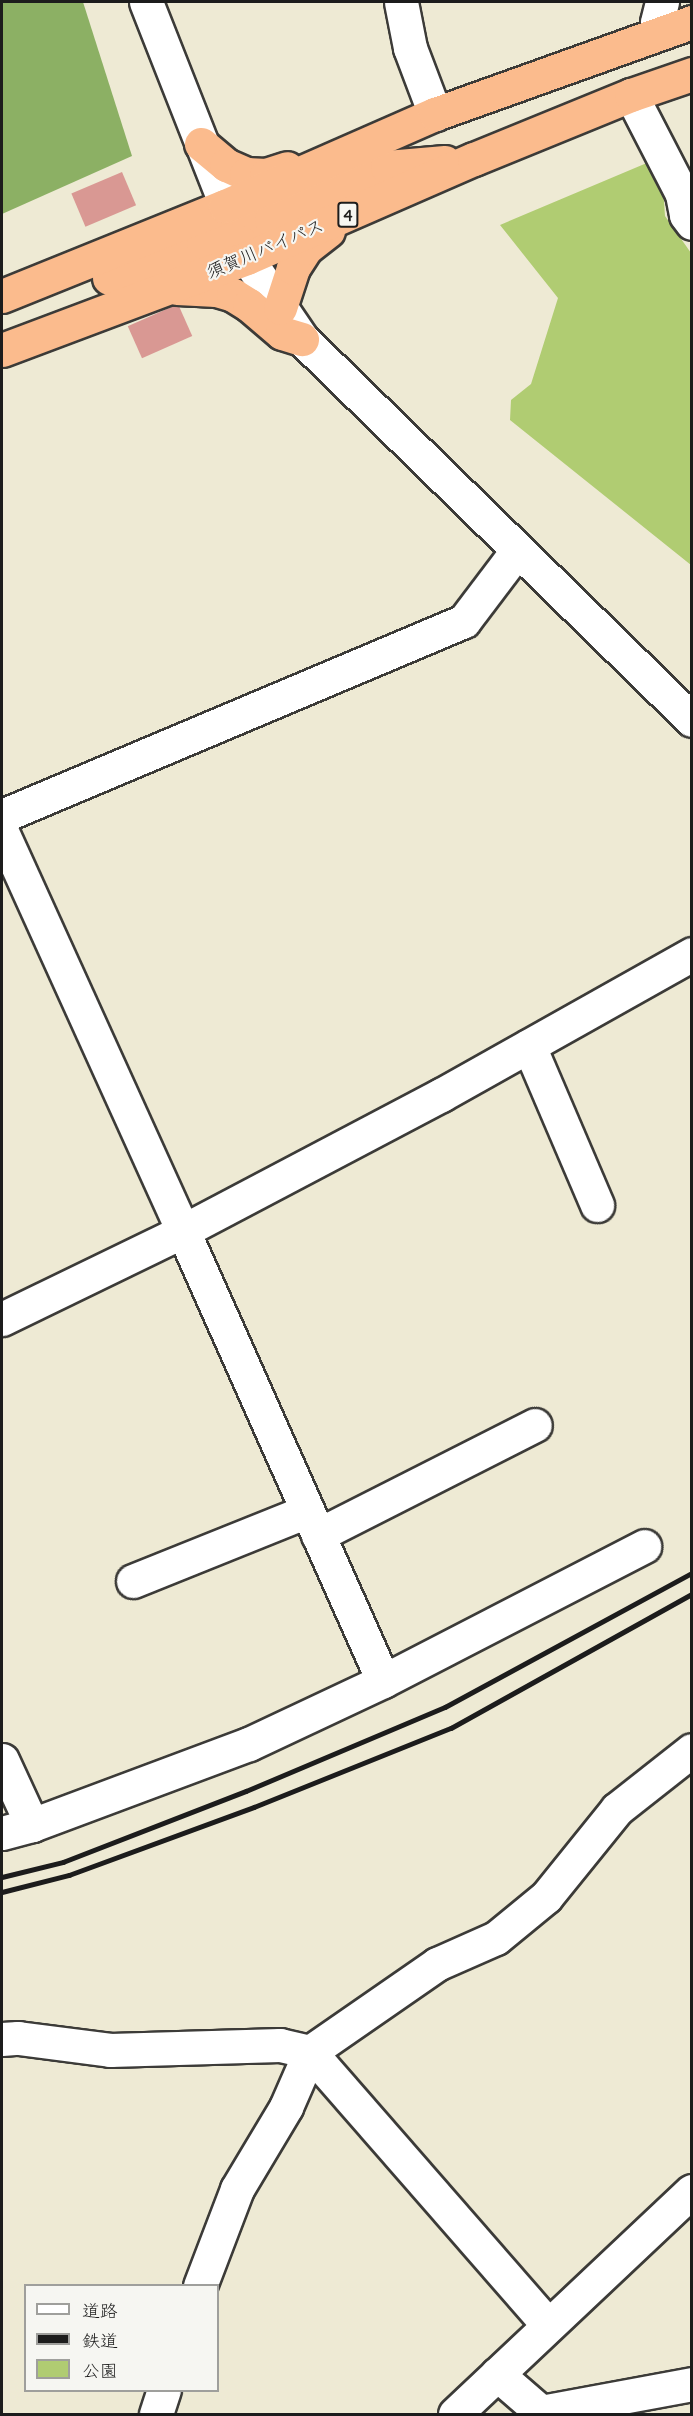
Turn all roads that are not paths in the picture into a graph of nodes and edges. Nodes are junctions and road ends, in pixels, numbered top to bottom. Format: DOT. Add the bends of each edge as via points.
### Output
graph roads {
  1 [pos="146,2"];
  2 [pos="401,2"];
  3 [pos="661,17"];
  4 [pos="692,22"];
  5 [pos="692,74"];
  6 [pos="631,95"];
  7 [pos="435,114"];
  8 [pos="369,142"];
  9 [pos="205,154"];
  10 [pos="474,159"];
  11 [pos="353,212"];
  12 [pos="692,223"];
  13 [pos="182,224"];
  14 [pos="236,232"];
  15 [pos="34,285"];
  16 [pos="171,287"];
  17 [pos="2,296"];
  18 [pos="280,308"];
  19 [pos="302,339"];
  20 [pos="2,350"];
  21 [pos="517,551"];
  22 [pos="692,720"];
  23 [pos="2,816"];
  24 [pos="2,832"];
  25 [pos="692,954"];
  26 [pos="529,1046"];
  27 [pos="597,1206"];
  28 [pos="183,1231"];
  29 [pos="2,1319"];
  30 [pos="535,1425"];
  31 [pos="312,1523"];
  32 [pos="644,1546"];
  33 [pos="133,1581"];
  34 [pos="383,1681"];
  35 [pos="692,1750"];
  36 [pos="2,1760"];
  37 [pos="17,1829"];
  38 [pos="2,2039"];
  39 [pos="310,2052"];
  40 [pos="692,2191"];
  41 [pos="201,2284"];
  42 [pos="548,2325"];
  43 [pos="497,2374"];
  44 [pos="692,2384"];
  45 [pos="164,2392"];
  46 [pos="156,2415"];
  47 [pos="455,2415"];
  1 -- 9 [label="street"];
  2 -- 7 [label="street" via="410,48"];
  3 -- 4 [label="highway, 須賀川バイパス / 4"];
  3 -- 7 [label="highway, 須賀川バイパス / 4"];
  5 -- 6 [label="highway, 須賀川バイパス / 4"];
  6 -- 10 [label="highway, 須賀川バイパス / 4"];
  6 -- 12 [label="street" via="682,194 686,215"];
  7 -- 8 [label="highway, 須賀川バイパス / 4"];
  8 -- 9 [label="highway" via="266,175 246,174"];
  8 -- 14 [label="highway, 須賀川バイパス / 4"];
  9 -- 13 [label="highway" via="206,199"];
  9 -- 14 [label="street"];
  10 -- 11 [label="highway, 須賀川バイパス / 4"];
  10 -- 14 [label="highway" via="387,167"];
  11 -- 14 [label="highway, 須賀川バイパス / 4"];
  11 -- 18 [label="highway" via="306,248 293,268"];
  13 -- 14 [label="highway, 須賀川バイパス / 4"];
  13 -- 15 [label="highway, 須賀川バイパス / 4"];
  14 -- 15 [label="highway" via="84,287"];
  14 -- 16 [label="highway, 須賀川バイパス / 4"];
  14 -- 18 [label="street"];
  15 -- 17 [label="highway, 須賀川バイパス / 4"];
  16 -- 19 [label="highway" via="233,295 282,333"];
  16 -- 20 [label="highway, 須賀川バイパス / 4"];
  18 -- 19 [label="street"];
  19 -- 21 [label="street"];
  21 -- 22 [label="street"];
  21 -- 23 [label="street" via="464,621"];
  24 -- 28 [label="street"];
  25 -- 26 [label="street"];
  26 -- 27 [label="street"];
  26 -- 28 [label="street"];
  28 -- 29 [label="street"];
  28 -- 31 [label="street"];
  30 -- 31 [label="street"];
  31 -- 33 [label="street"];
  31 -- 34 [label="street"];
  32 -- 34 [label="street"];
  34 -- 37 [label="street" via="249,1744"];
  35 -- 39 [label="street" via="617,1809 546,1897 496,1938 437,1964"];
  36 -- 37 [label="street"];
  38 -- 39 [label="street" via="110,2050 280,2045"];
  39 -- 41 [label="street" via="286,2107 237,2189"];
  39 -- 42 [label="street"];
  40 -- 42 [label="street"];
  42 -- 43 [label="street"];
  43 -- 44 [label="street" via="541,2412"];
  43 -- 47 [label="street"];
  45 -- 46 [label="street"];
}
